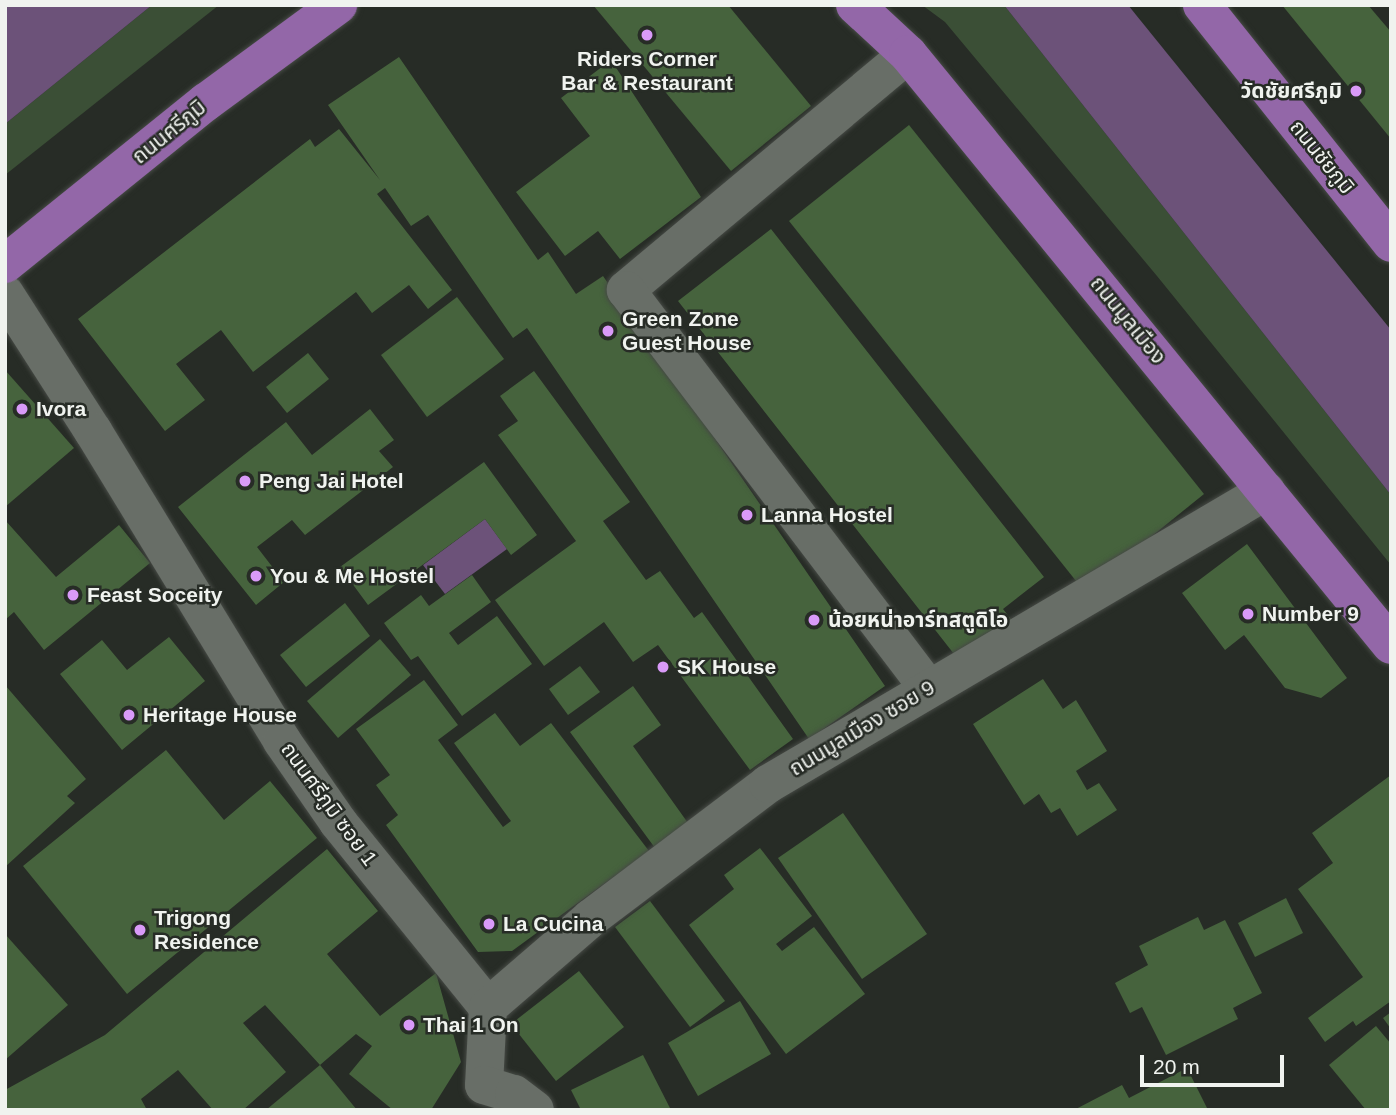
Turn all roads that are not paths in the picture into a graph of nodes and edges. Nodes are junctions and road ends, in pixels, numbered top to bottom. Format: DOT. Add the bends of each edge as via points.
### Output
graph roads {
  1 [pos="338,5"];
  2 [pos="855,5"];
  3 [pos="1202,5"];
  4 [pos="908,54"];
  5 [pos="1391,243"];
  6 [pos="5,264"];
  7 [pos="5,294"];
  8 [pos="1266,491"];
  9 [pos="1391,645"];
  10 [pos="928,688"];
  11 [pos="488,1007"];
  12 [pos="473,1098"];
  13 [pos="535,1110"];
  1 -- 6 [label="main road, ถนนศรีภูมิ" via="206,102"];
  2 -- 4 [label="main road, ถนนมูลเมือง"];
  3 -- 5 [label="main road, ถนนชัยภูมิ"];
  4 -- 8 [label="main road, ถนนมูลเมือง"];
  4 -- 10 [label="street" via="626,290"];
  7 -- 11 [label="street, ถนนศรีภูมิ ซอย 1" via="282,741 338,822"];
  8 -- 9 [label="main road, ถนนมูลเมือง"];
  8 -- 10 [label="street, ถนนมูลเมือง ซอย 9"];
  10 -- 11 [label="street, ถนนมูลเมือง ซอย 9" via="768,784 591,918"];
  11 -- 12 [label="street"];
  12 -- 13 [label="street" via="514,1094"];
}
